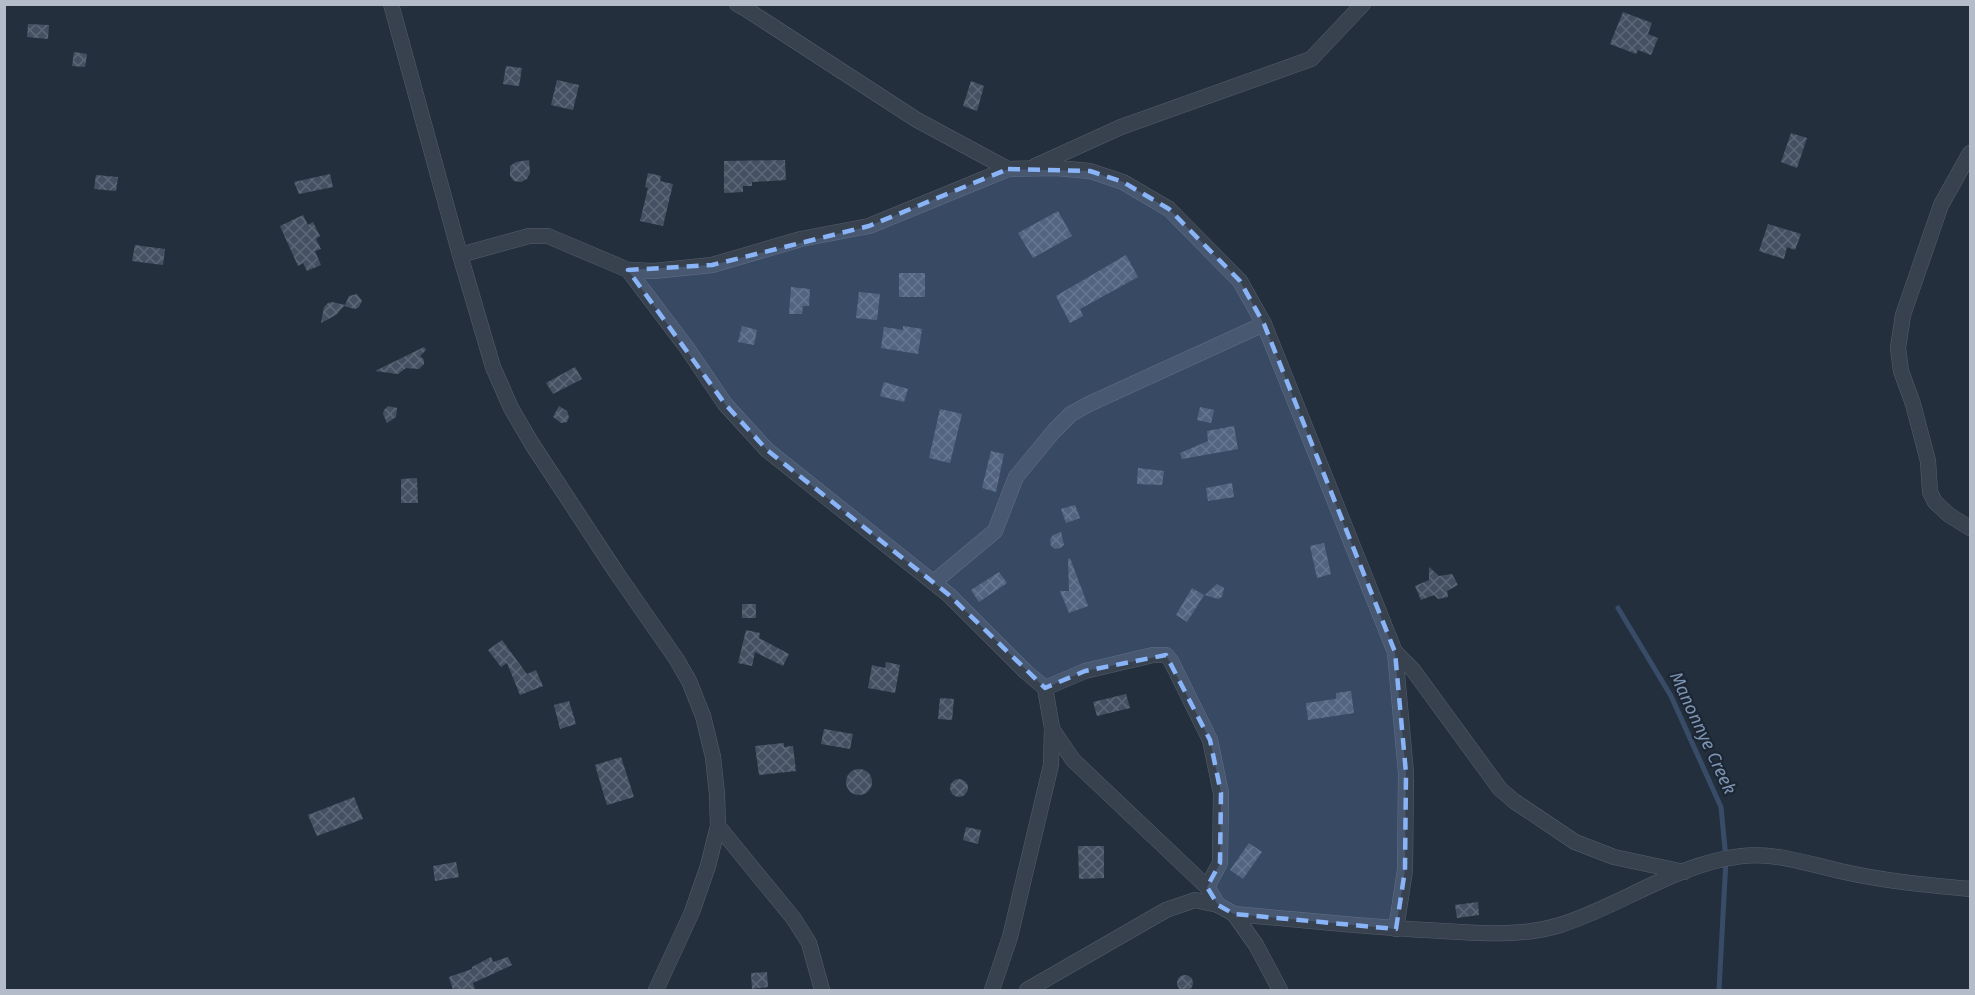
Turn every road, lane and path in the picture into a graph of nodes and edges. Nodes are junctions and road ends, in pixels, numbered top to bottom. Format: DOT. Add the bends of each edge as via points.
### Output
graph roads {
  1 [pos="391,4"];
  2 [pos="737,4"];
  3 [pos="1363,4"];
  4 [pos="1971,153"];
  5 [pos="1008,169"];
  6 [pos="1029,169"];
  7 [pos="460,255"];
  8 [pos="628,270"];
  9 [pos="1264,324"];
  10 [pos="1971,528"];
  11 [pos="934,582"];
  12 [pos="1395,652"];
  13 [pos="1045,688"];
  14 [pos="1052,728"];
  15 [pos="718,826"];
  16 [pos="1684,872"];
  17 [pos="1207,887"];
  18 [pos="1971,890"];
  19 [pos="1218,905"];
  20 [pos="1234,914"];
  21 [pos="1396,929"];
  22 [pos="1274,987"];
  23 [pos="656,990"];
  24 [pos="822,990"];
  25 [pos="992,990"];
  26 [pos="1028,990"];
  1 -- 7 [label="street"];
  2 -- 5 [label="street" via="917,120"];
  3 -- 6 [label="street" via="1311,59 1120,127"];
  4 -- 10 [label="street" via="1941,206 1904,315 1898,348 1901,371 1928,461 1930,492 1949,515"];
  5 -- 6 [label="street"];
  5 -- 8 [label="street" via="869,226 801,239 712,265"];
  6 -- 9 [label="street" via="1089,171 1123,182 1169,209 1240,281"];
  7 -- 8 [label="street" via="529,236 548,236"];
  7 -- 15 [label="street" via="493,367 512,408 689,681 713,757"];
  8 -- 11 [label="street" via="725,404 767,450"];
  9 -- 11 [label="street" via="1071,414 1016,477 995,531"];
  9 -- 12 [label="street"];
  11 -- 13 [label="street"];
  12 -- 16 [label="street" via="1413,670 1500,789 1514,801 1575,842 1614,857"];
  12 -- 21 [label="street" via="1406,773 1405,870"];
  13 -- 14 [label="street"];
  13 -- 17 [label="street" via="1085,671 1153,655 1166,655 1171,661 1210,740 1221,793 1220,863"];
  14 -- 17 [label="street" via="1072,760"];
  14 -- 25 [label="street" via="1051,765 1010,937"];
  15 -- 23 [label="street" via="692,912"];
  15 -- 24 [label="street" via="794,919 809,944"];
  16 -- 18 [label="street" via="1713,861 1743,856 1790,858 1841,871"];
  16 -- 21 [label="street" via="1560,925 1513,935"];
  17 -- 19 [label="street"];
  19 -- 20 [label="street"];
  19 -- 26 [label="street" via="1195,900 1166,910"];
  20 -- 21 [label="street"];
  20 -- 22 [label="street" via="1256,945"];
}
